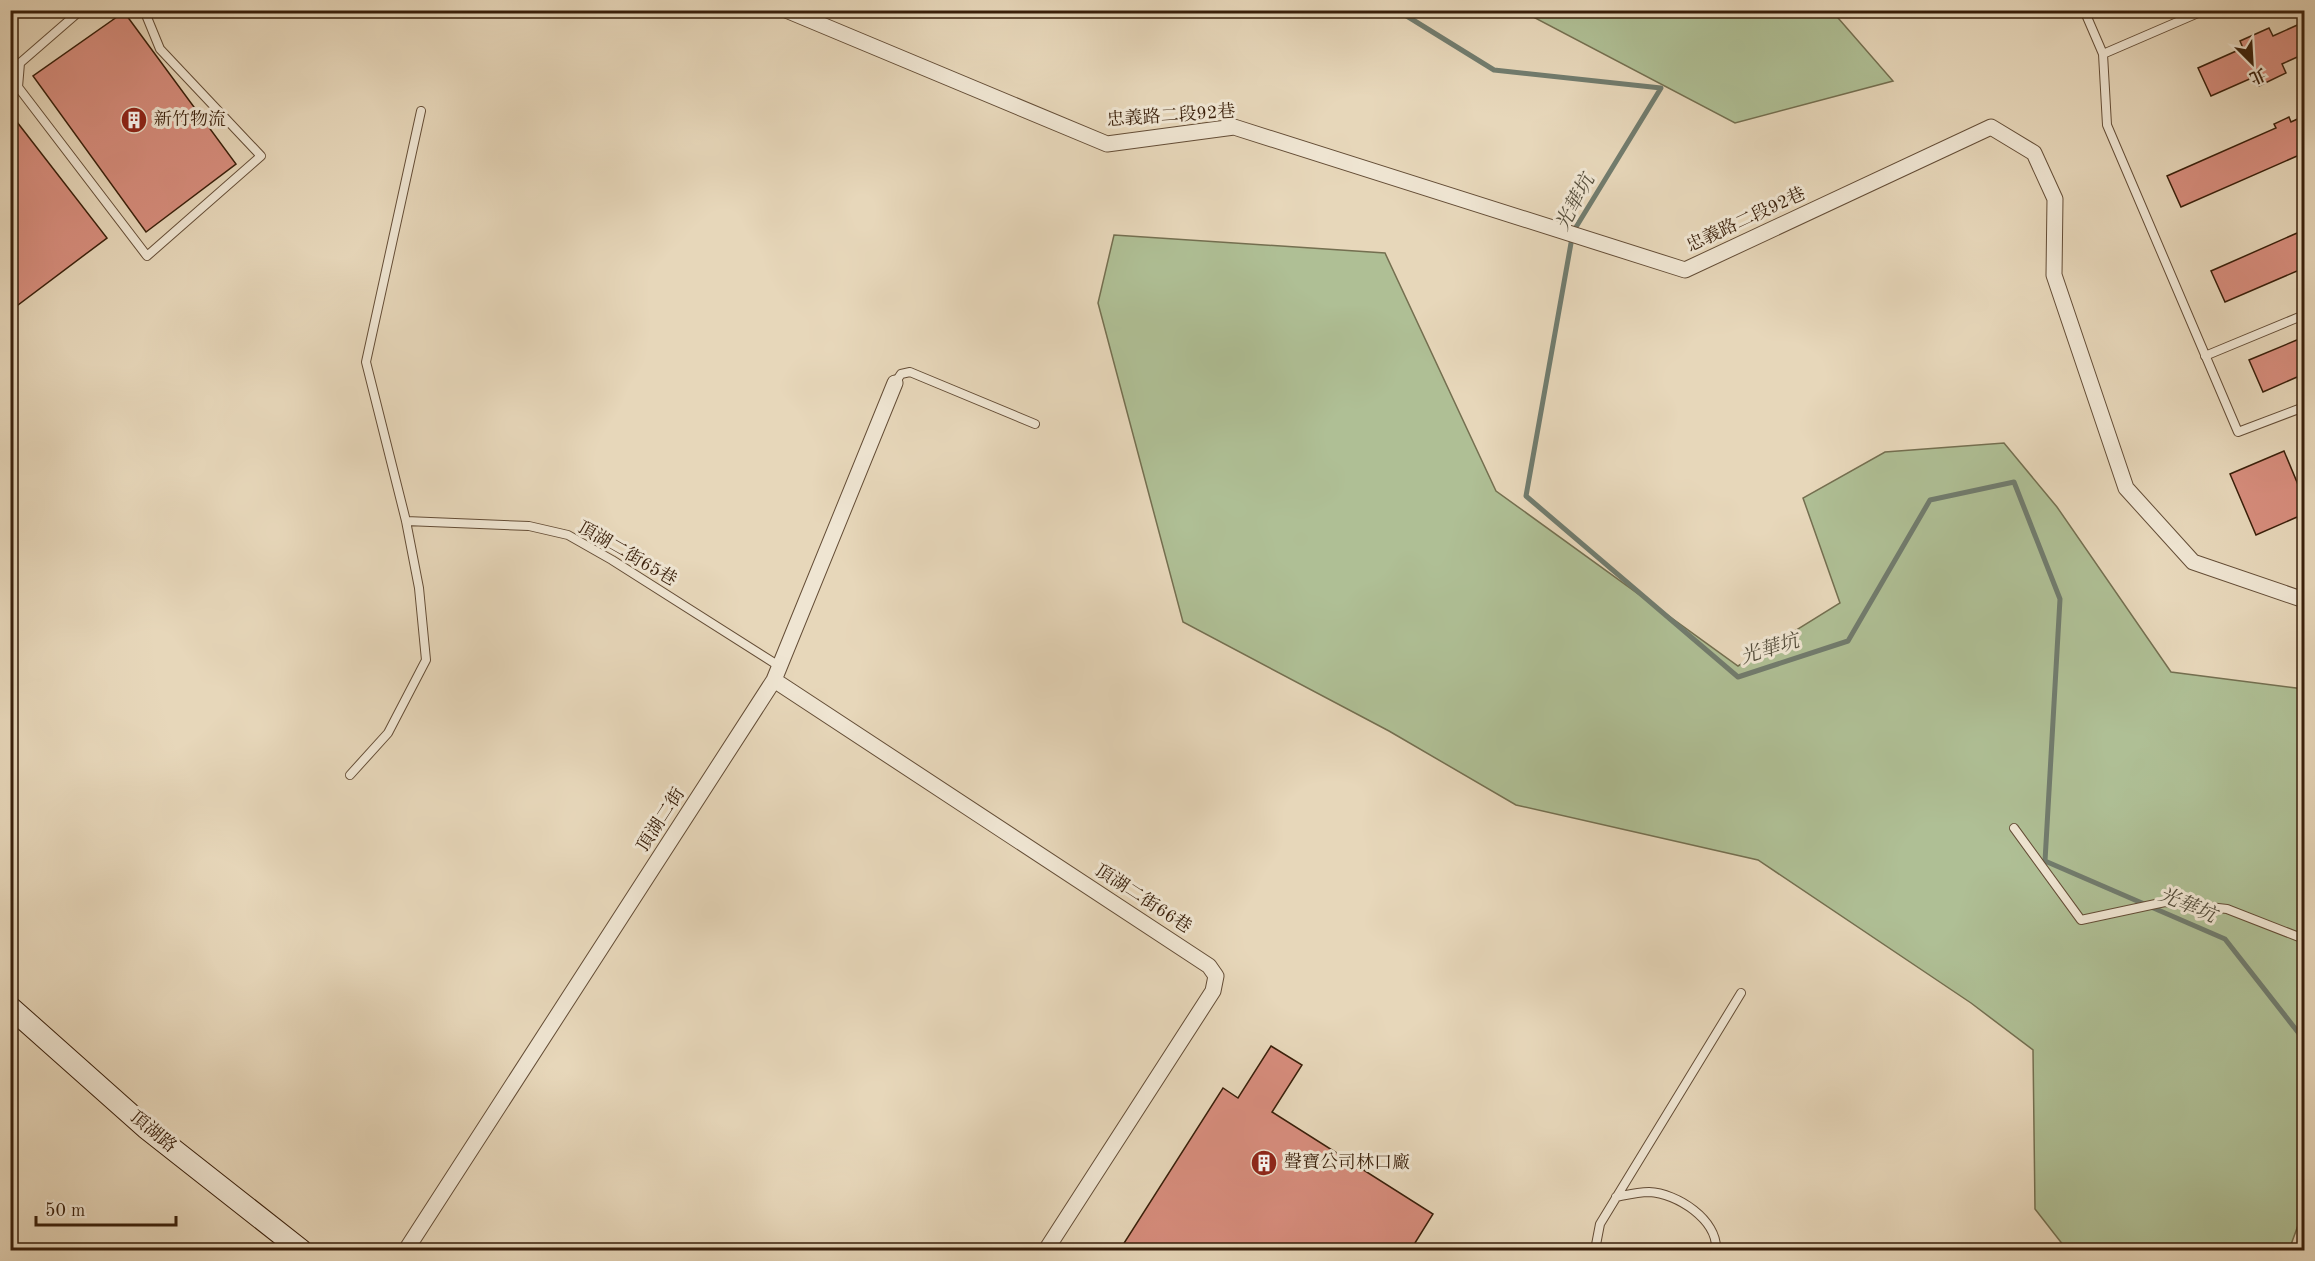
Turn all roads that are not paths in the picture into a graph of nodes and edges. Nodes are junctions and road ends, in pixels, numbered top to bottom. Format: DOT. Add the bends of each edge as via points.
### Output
graph roads {
  1 [pos="81,10"];
  2 [pos="144,10"];
  3 [pos="786,10"];
  4 [pos="2084,10"];
  5 [pos="2205,10"];
  6 [pos="2103,54"];
  7 [pos="420,111"];
  8 [pos="2304,315"];
  9 [pos="2205,356"];
  10 [pos="895,383"];
  11 [pos="2304,407"];
  12 [pos="1035,424"];
  13 [pos="406,521"];
  14 [pos="2304,600"];
  15 [pos="777,673"];
  16 [pos="350,775"];
  17 [pos="2014,828"];
  18 [pos="2304,939"];
  19 [pos="1742,993"];
  20 [pos="10,1007"];
  21 [pos="1616,1197"];
  22 [pos="301,1251"];
  23 [pos="406,1251"];
  24 [pos="1046,1251"];
  25 [pos="1595,1251"];
  26 [pos="1716,1251"];
  1 -- 2 [label="lane" via="20,63 18,87 147,256 261,156 160,50"];
  3 -- 14 [label="street, 忠義路二段92巷" via="1107,144 1234,127 1685,270 1991,127 2034,153 2055,199 2054,275 2126,488 2193,562"];
  4 -- 6 [label="lane"];
  5 -- 6 [label="lane"];
  6 -- 9 [label="lane" via="2107,125"];
  7 -- 13 [label="lane" via="366,362"];
  8 -- 9 [label="lane"];
  9 -- 11 [label="lane" via="2238,432"];
  10 -- 12 [label="lane" via="901,374 910,372"];
  10 -- 15 [label="street, 頂湖二街"];
  13 -- 15 [label="lane, 頂湖二街65巷" via="529,526 568,535 612,560"];
  13 -- 16 [label="lane" via="419,588 426,660 388,733"];
  15 -- 23 [label="street, 頂湖二街"];
  15 -- 24 [label="street, 頂湖二街66巷" via="1209,966 1216,976 1213,991"];
  17 -- 18 [label="lane" via="2081,920 2165,902 2227,909"];
  19 -- 21 [label="lane"];
  20 -- 22 [label="street, 頂湖路" via="146,1128"];
  21 -- 25 [label="lane" via="1599,1224"];
  21 -- 26 [label="lane" via="1649,1192 1673,1198 1703,1218 1717,1238"];
}
